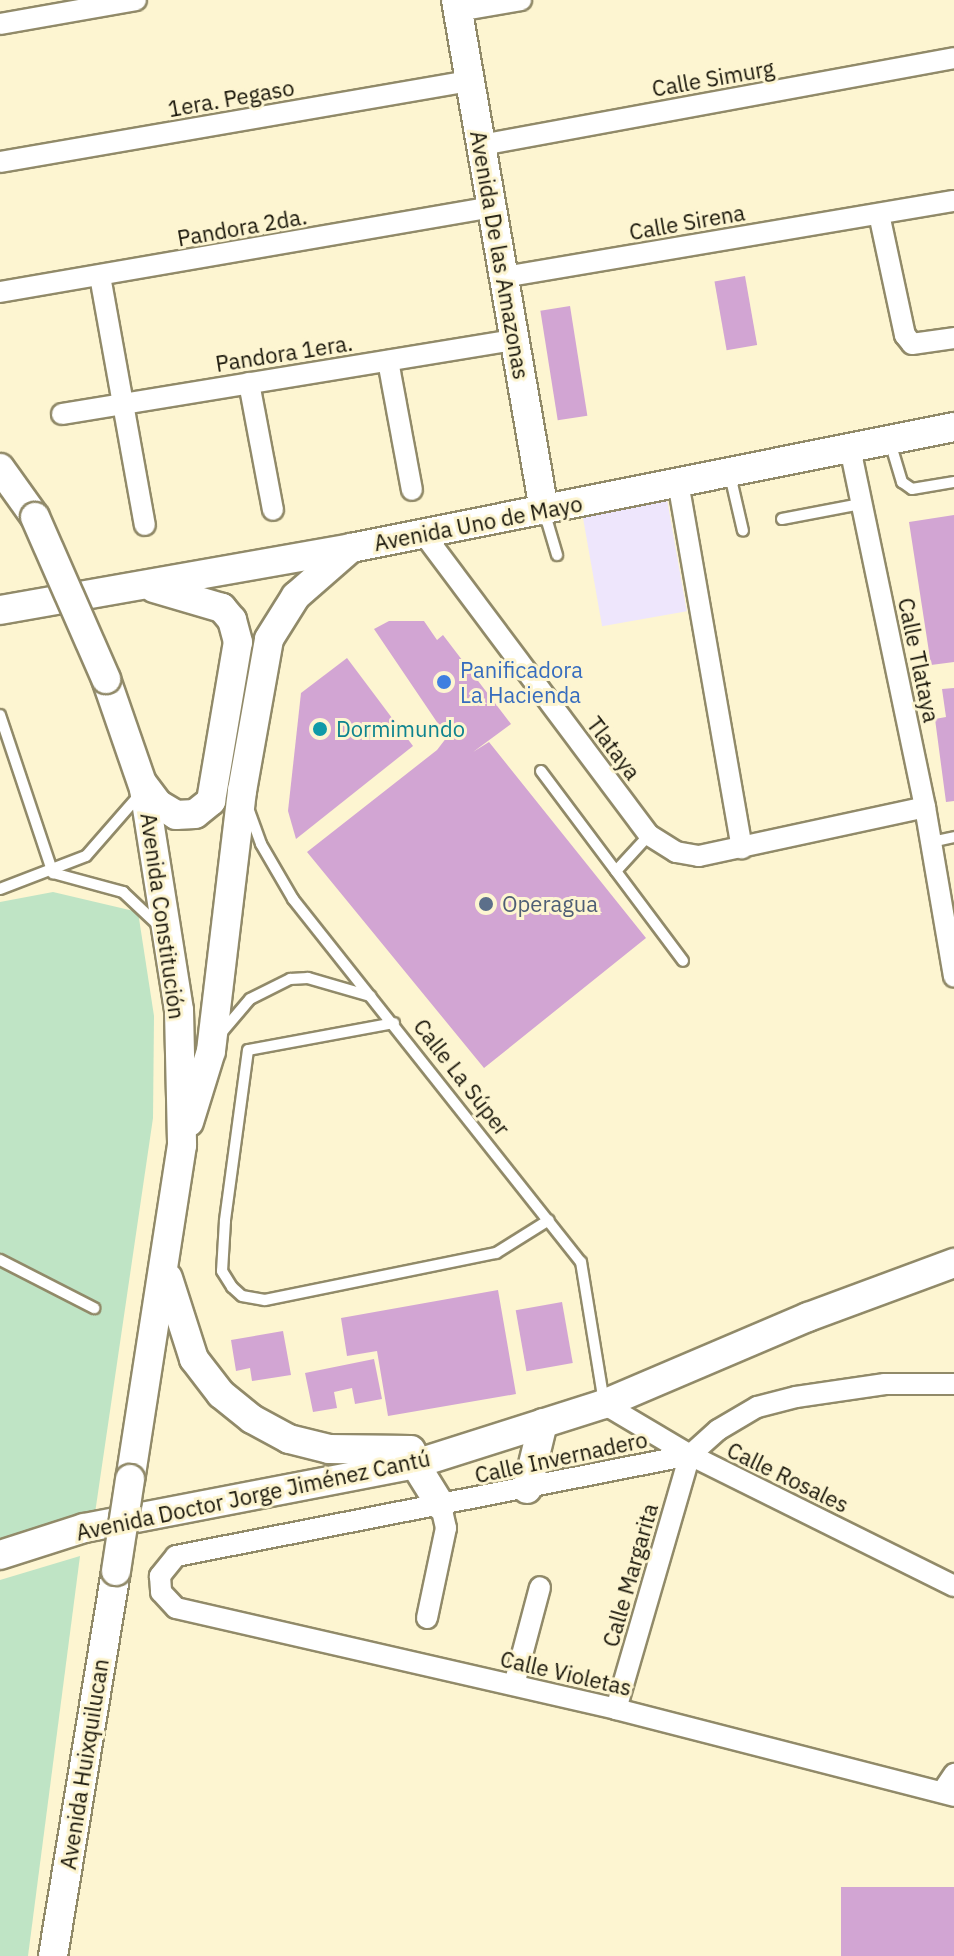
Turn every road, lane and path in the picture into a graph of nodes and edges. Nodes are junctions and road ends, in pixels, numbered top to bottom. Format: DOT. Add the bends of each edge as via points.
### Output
graph roads {
  1 [pos="136,0"];
  2 [pos="521,0"];
  3 [pos="457,6"];
  4 [pos="0,24"];
  5 [pos="954,58"];
  6 [pos="470,81"];
  7 [pos="481,145"];
  8 [pos="0,162"];
  9 [pos="954,201"];
  10 [pos="492,207"];
  11 [pos="879,214"];
  12 [pos="100,276"];
  13 [pos="504,277"];
  14 [pos="0,292"];
  15 [pos="954,338"];
  16 [pos="515,340"];
  17 [pos="388,361"];
  18 [pos="249,383"];
  19 [pos="123,404"];
  20 [pos="62,414"];
  21 [pos="954,427"];
  22 [pos="890,440"];
  23 [pos="850,448"];
  24 [pos="0,468"];
  25 [pos="729,473"];
  26 [pos="678,482"];
  27 [pos="954,482"];
  28 [pos="412,490"];
  29 [pos="861,504"];
  30 [pos="273,510"];
  31 [pos="544,510"];
  32 [pos="782,519"];
  33 [pos="145,525"];
  34 [pos="743,531"];
  35 [pos="423,533"];
  36 [pos="351,548"];
  37 [pos="557,555"];
  38 [pos="146,586"];
  39 [pos="0,610"];
  40 [pos="0,715"];
  41 [pos="541,771"];
  42 [pos="142,783"];
  43 [pos="242,791"];
  44 [pos="925,807"];
  45 [pos="649,835"];
  46 [pos="954,837"];
  47 [pos="931,842"];
  48 [pos="742,848"];
  49 [pos="616,871"];
  50 [pos="53,873"];
  51 [pos="0,889"];
  52 [pos="171,939"];
  53 [pos="683,961"];
  54 [pos="954,977"];
  55 [pos="374,998"];
  56 [pos="394,1023"];
  57 [pos="211,1051"];
  58 [pos="182,1145"];
  59 [pos="549,1220"];
  60 [pos="0,1260"];
  61 [pos="165,1263"];
  62 [pos="954,1263"];
  63 [pos="94,1308"];
  64 [pos="954,1384"];
  65 [pos="604,1404"];
  66 [pos="543,1423"];
  67 [pos="468,1447"];
  68 [pos="690,1455"];
  69 [pos="415,1464"];
  70 [pos="527,1489"];
  71 [pos="441,1506"];
  72 [pos="0,1555"];
  73 [pos="116,1571"];
  74 [pos="954,1586"];
  75 [pos="540,1587"];
  76 [pos="166,1602"];
  77 [pos="427,1618"];
  78 [pos="514,1685"];
  79 [pos="616,1709"];
  80 [pos="954,1774"];
  81 [pos="948,1794"];
  82 [pos="53,1956"];
  1 -- 4 [label="street"];
  2 -- 3 [label="street"];
  3 -- 6 [label="main road, Avenida De las Amazonas"];
  5 -- 7 [label="street, Calle Simurg"];
  6 -- 7 [label="main road, Avenida De las Amazonas"];
  6 -- 8 [label="street, 1era. Pegaso"];
  7 -- 10 [label="main road, Avenida De las Amazonas"];
  9 -- 11 [label="street, Calle Sirena"];
  10 -- 12 [label="street, Pandora 2da."];
  10 -- 13 [label="main road, Avenida De las Amazonas"];
  11 -- 13 [label="street, Calle Sirena"];
  11 -- 15 [label="street" via="905,335 912,344"];
  12 -- 14 [label="street, Pandora 2da."];
  12 -- 19 [label="street"];
  13 -- 16 [label="main road, Avenida De las Amazonas"];
  16 -- 17 [label="street, Pandora 1era."];
  16 -- 31 [label="main road, Avenida De las Amazonas"];
  17 -- 18 [label="street, Pandora 1era."];
  17 -- 28 [label="street"];
  18 -- 19 [label="street, Pandora 1era."];
  18 -- 30 [label="street"];
  19 -- 20 [label="street, Pandora 1era."];
  19 -- 33 [label="street"];
  21 -- 22 [label="main road, Avenida Uno de Mayo"];
  22 -- 23 [label="main road, Avenida Uno de Mayo"];
  22 -- 27 [label="lane" via="902,482 912,489"];
  23 -- 25 [label="main road, Avenida Uno de Mayo"];
  23 -- 29 [label="street, Calle Tlataya"];
  24 -- 42 [label="main road, Avenida Constitución, bridge" via="35,517 106,679"];
  25 -- 26 [label="main road, Avenida Uno de Mayo"];
  25 -- 34 [label="lane"];
  26 -- 31 [label="main road, Avenida Uno de Mayo"];
  26 -- 48 [label="street"];
  29 -- 32 [label="lane"];
  29 -- 44 [label="street, Calle Tlataya"];
  31 -- 35 [label="main road, Avenida Uno de Mayo"];
  31 -- 37 [label="lane"];
  35 -- 36 [label="main road, Avenida Uno de Mayo"];
  35 -- 45 [label="street, Tlataya"];
  36 -- 38 [label="main road, Avenida Uno de Mayo"];
  36 -- 43 [label="main road" via="281,613 269,639"];
  38 -- 39 [label="main road, Avenida Uno de Mayo"];
  38 -- 42 [label="main road" via="215,604 232,620 238,642 211,801 195,814 176,815 158,804"];
  40 -- 50 [label="lane"];
  41 -- 49 [label="lane"];
  42 -- 50 [label="lane" via="102,843"];
  42 -- 52 [label="main road, Avenida Constitución"];
  43 -- 55 [label="lane, Calle La Súper" via="276,873"];
  43 -- 57 [label="main road"];
  44 -- 47 [label="street, Calle Tlataya"];
  44 -- 48 [label="street, Tlataya"];
  45 -- 48 [label="street, Tlataya" via="676,852 699,856"];
  45 -- 49 [label="lane"];
  46 -- 47 [label="lane"];
  47 -- 54 [label="street, Calle Tlataya"];
  49 -- 53 [label="lane"];
  50 -- 51 [label="lane"];
  50 -- 52 [label="lane" via="123,892"];
  52 -- 58 [label="main road, Avenida Constitución" via="179,1010"];
  55 -- 56 [label="lane, Calle La Súper"];
  55 -- 57 [label="lane" via="308,978 290,979 238,1008"];
  56 -- 59 [label="lane, Calle La Súper"];
  56 -- 59 [label="lane" via="248,1050 225,1221 222,1271 232,1287 242,1296 265,1300 496,1253"];
  57 -- 58 [label="main road"];
  58 -- 61 [label="main road, Avenida Constitución"];
  59 -- 65 [label="lane, Calle La Súper" via="581,1262"];
  60 -- 63 [label="lane"];
  61 -- 67 [label="main road" via="194,1359 221,1394 252,1419 289,1439 329,1449 368,1453"];
  61 -- 73 [label="main road, Avenida Constitución, bridge"];
  62 -- 65 [label="main road, Avenida Doctor Jorge Jiménez Cantú" via="808,1317"];
  64 -- 68 [label="street, Calle Invernadero" via="885,1384 757,1407 718,1430"];
  65 -- 66 [label="main road, Avenida Doctor Jorge Jiménez Cantú"];
  65 -- 68 [label="street, Calle Rosales"];
  66 -- 67 [label="main road, Avenida Doctor Jorge Jiménez Cantú"];
  66 -- 70 [label="main road"];
  67 -- 69 [label="main road, Avenida Doctor Jorge Jiménez Cantú"];
  68 -- 70 [label="street, Calle Invernadero"];
  68 -- 74 [label="street, Calle Rosales"];
  68 -- 79 [label="street, Calle Margarita"];
  69 -- 71 [label="main road"];
  69 -- 72 [label="main road, Avenida Doctor Jorge Jiménez Cantú" via="84,1528"];
  70 -- 71 [label="street, Calle Invernadero"];
  71 -- 76 [label="street, Calle Invernadero" via="176,1556 160,1576"];
  71 -- 77 [label="street" via="446,1528"];
  73 -- 82 [label="main road, Avenida Huixquilucan"];
  75 -- 78 [label="street"];
  76 -- 78 [label="street, Calle Violetas"];
  78 -- 79 [label="street, Calle Violetas"];
  79 -- 81 [label="street, Calle Violetas"];
  80 -- 81 [label="street"];
}
